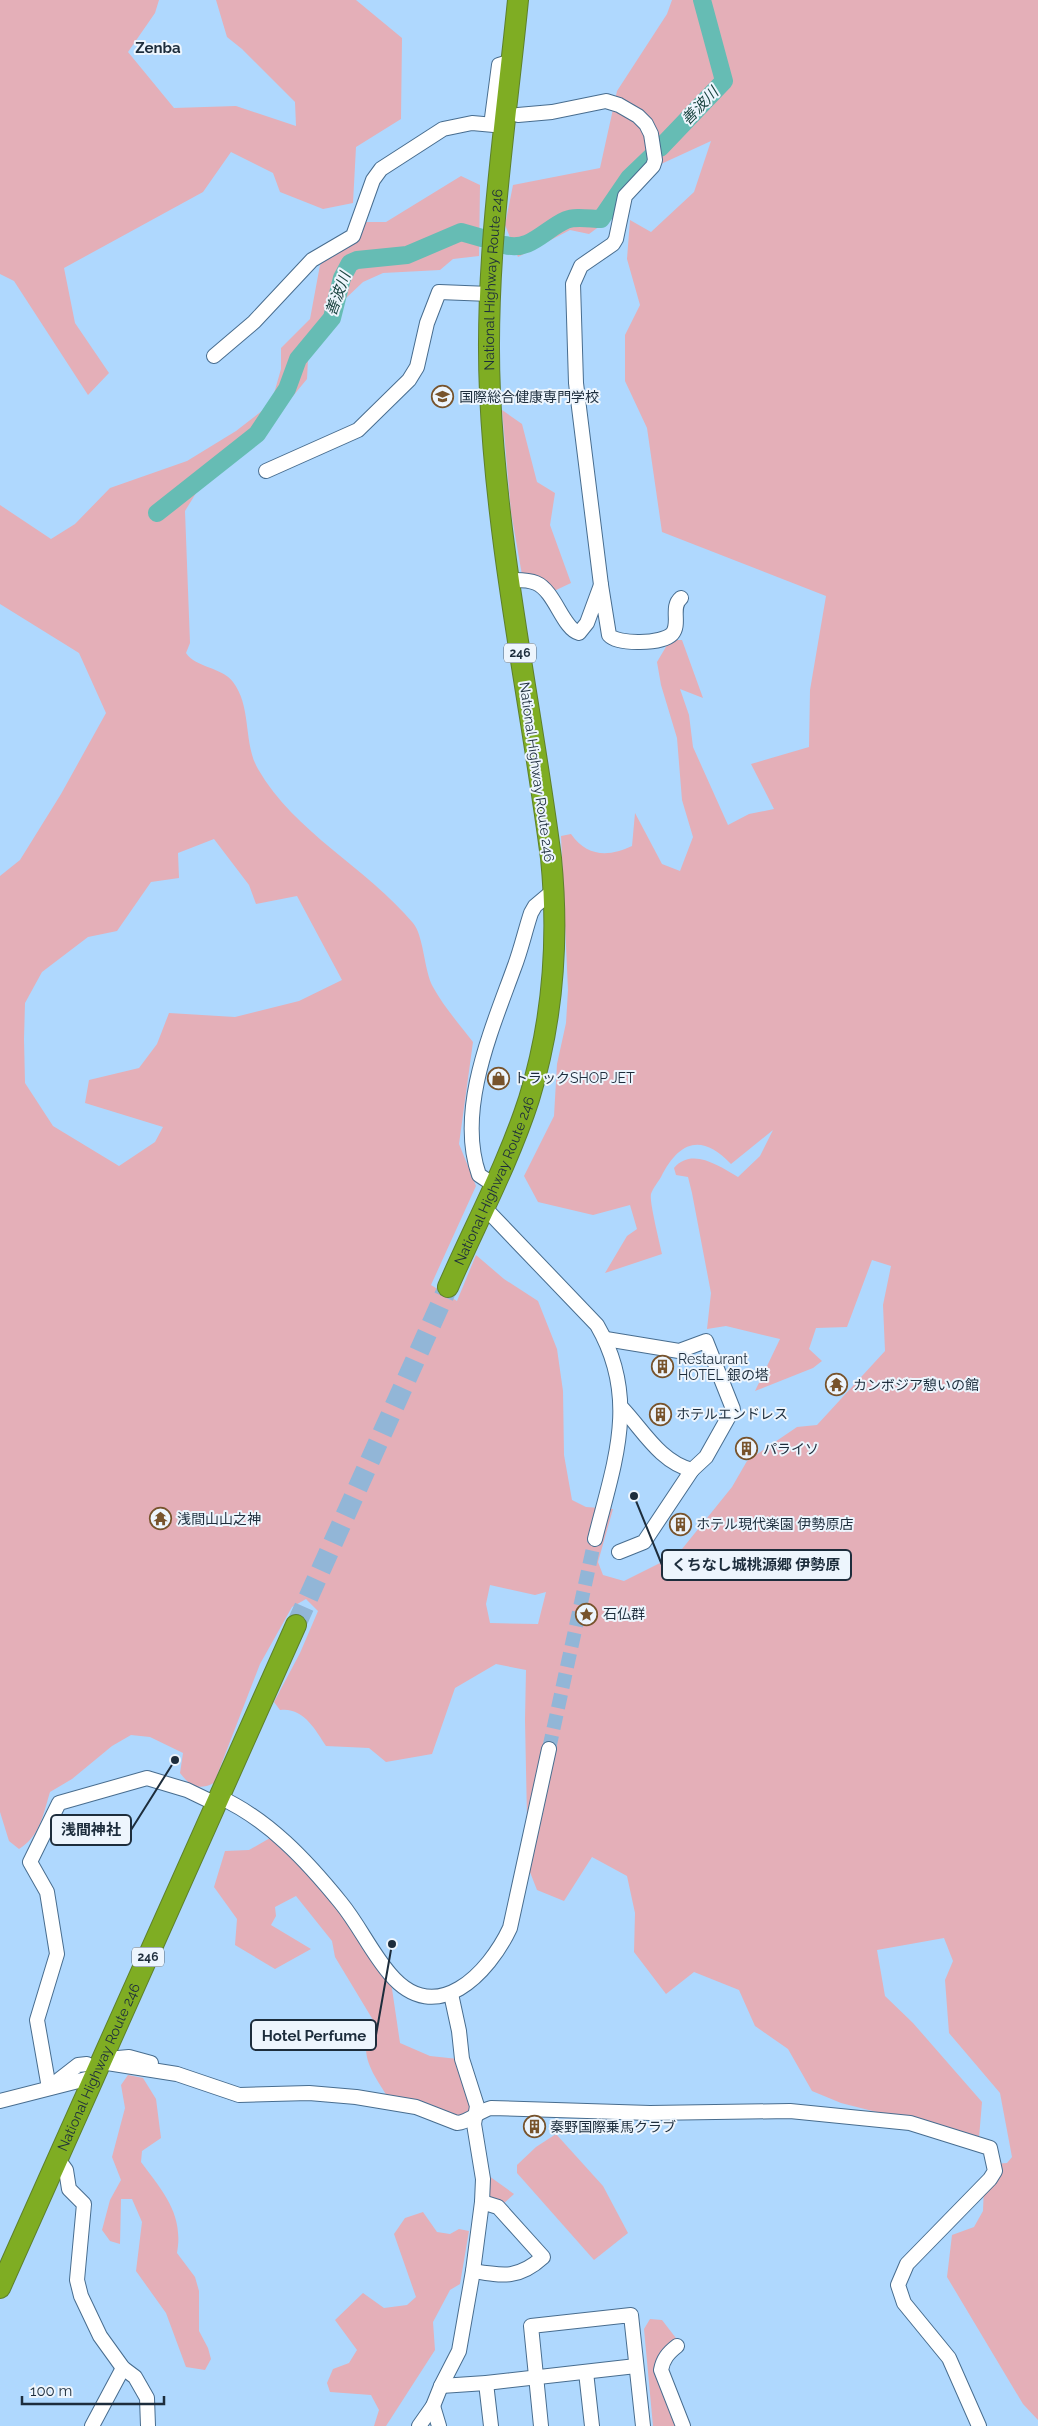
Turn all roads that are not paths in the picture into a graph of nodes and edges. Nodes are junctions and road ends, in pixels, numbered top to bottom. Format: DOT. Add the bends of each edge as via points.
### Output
graph roads {
  1 [pos="518,0"];
  2 [pos="502,119"];
  3 [pos="490,294"];
  4 [pos="214,356"];
  5 [pos="266,471"];
  6 [pos="508,580"];
  7 [pos="601,585"];
  8 [pos="681,598"];
  9 [pos="554,890"];
  10 [pos="494,1185"];
  11 [pos="484,1207"];
  12 [pos="448,1287"];
  13 [pos="606,1339"];
  14 [pos="622,1408"];
  15 [pos="692,1470"];
  16 [pos="595,1539"];
  17 [pos="619,1552"];
  18 [pos="296,1625"];
  19 [pos="549,1749"];
  20 [pos="218,1800"];
  21 [pos="451,1994"];
  22 [pos="100,2065"];
  23 [pos="49,2088"];
  24 [pos="0,2101"];
  25 [pos="475,2116"];
  26 [pos="58,2159"];
  27 [pos="482,2202"];
  28 [pos="473,2271"];
  29 [pos="0,2288"];
  30 [pos="677,2346"];
  31 [pos="636,2366"];
  32 [pos="123,2368"];
  33 [pos="586,2372"];
  34 [pos="536,2377"];
  35 [pos="486,2383"];
  36 [pos="441,2386"];
  37 [pos="433,2406"];
  38 [pos="92,2426"];
  39 [pos="148,2426"];
  40 [pos="419,2426"];
  41 [pos="439,2426"];
  42 [pos="490,2426"];
  43 [pos="541,2426"];
  44 [pos="592,2426"];
  45 [pos="643,2426"];
  46 [pos="683,2426"];
  47 [pos="979,2426"];
  1 -- 2 [label="highway, National Highway Route 246 / 246"];
  2 -- 3 [label="highway, National Highway Route 246 / 246"];
  2 -- 4 [label="street" via="443,129 381,168 353,236 312,260 254,322"];
  2 -- 7 [label="street" via="611,102 642,120 655,149 653,166 625,196 613,244 581,266 573,284 576,383"];
  3 -- 5 [label="street" via="438,292 426,324 417,367 409,380 358,430"];
  3 -- 6 [label="highway, National Highway Route 246 / 246" via="493,451"];
  6 -- 7 [label="street" via="538,584 551,595 572,630 579,633 587,623"];
  6 -- 9 [label="highway, National Highway Route 246 / 246"];
  7 -- 8 [label="street" via="609,635 621,642 662,640 671,635 675,629 676,606"];
  9 -- 10 [label="highway, National Highway Route 246 / 246" via="554,955 548,1016 539,1061 528,1100"];
  9 -- 10 [label="street" via="535,906 531,914 479,1073 472,1125 474,1149 480,1175"];
  10 -- 11 [label="highway, National Highway Route 246 / 246"];
  11 -- 12 [label="highway, National Highway Route 246 / 246"];
  11 -- 13 [label="street" via="584,1310"];
  13 -- 14 [label="street" via="616,1368"];
  13 -- 15 [label="street" via="679,1352 706,1340 734,1409 706,1457"];
  14 -- 15 [label="street" via="663,1455"];
  14 -- 16 [label="street" via="617,1450"];
  15 -- 17 [label="street" via="644,1542"];
  18 -- 20 [label="highway, National Highway Route 246 / 246"];
  19 -- 21 [label="street" via="510,1928 481,1971"];
  20 -- 21 [label="street" via="255,1816 314,1874 341,1904 390,1975 429,1998"];
  20 -- 22 [label="highway, National Highway Route 246 / 246"];
  20 -- 23 [label="street" via="147,1778 59,1803 30,1862 47,1892 57,1954 37,2020"];
  21 -- 25 [label="street" via="462,2059 477,2106"];
  22 -- 23 [label="street"];
  22 -- 25 [label="street" via="194,2078 238,2095 309,2093 356,2097 416,2107 457,2123 464,2123"];
  22 -- 26 [label="highway, National Highway Route 246 / 246"];
  23 -- 24 [label="street"];
  25 -- 27 [label="street" via="483,2179"];
  25 -- 47 [label="street" via="491,2108 650,2113 790,2111 910,2123 990,2148 995,2171 990,2179 907,2264 898,2285 904,2304 949,2358"];
  26 -- 29 [label="highway, National Highway Route 246 / 246"];
  26 -- 32 [label="street" via="66,2170 69,2188 84,2204 77,2280 100,2336"];
  27 -- 28 [label="street"];
  27 -- 28 [label="street" via="498,2207 543,2258 532,2268 504,2276"];
  28 -- 36 [label="street" via="459,2351"];
  30 -- 46 [label="street" via="662,2362 661,2370"];
  31 -- 33 [label="street"];
  31 -- 34 [label="street" via="631,2315 540,2324 530,2326"];
  31 -- 45 [label="street"];
  32 -- 38 [label="street"];
  32 -- 39 [label="street" via="135,2377 147,2398"];
  33 -- 34 [label="street"];
  33 -- 44 [label="street"];
  34 -- 35 [label="street"];
  34 -- 43 [label="street"];
  35 -- 36 [label="street"];
  35 -- 42 [label="street"];
  36 -- 37 [label="street"];
  37 -- 40 [label="street"];
  37 -- 41 [label="street"];
}
